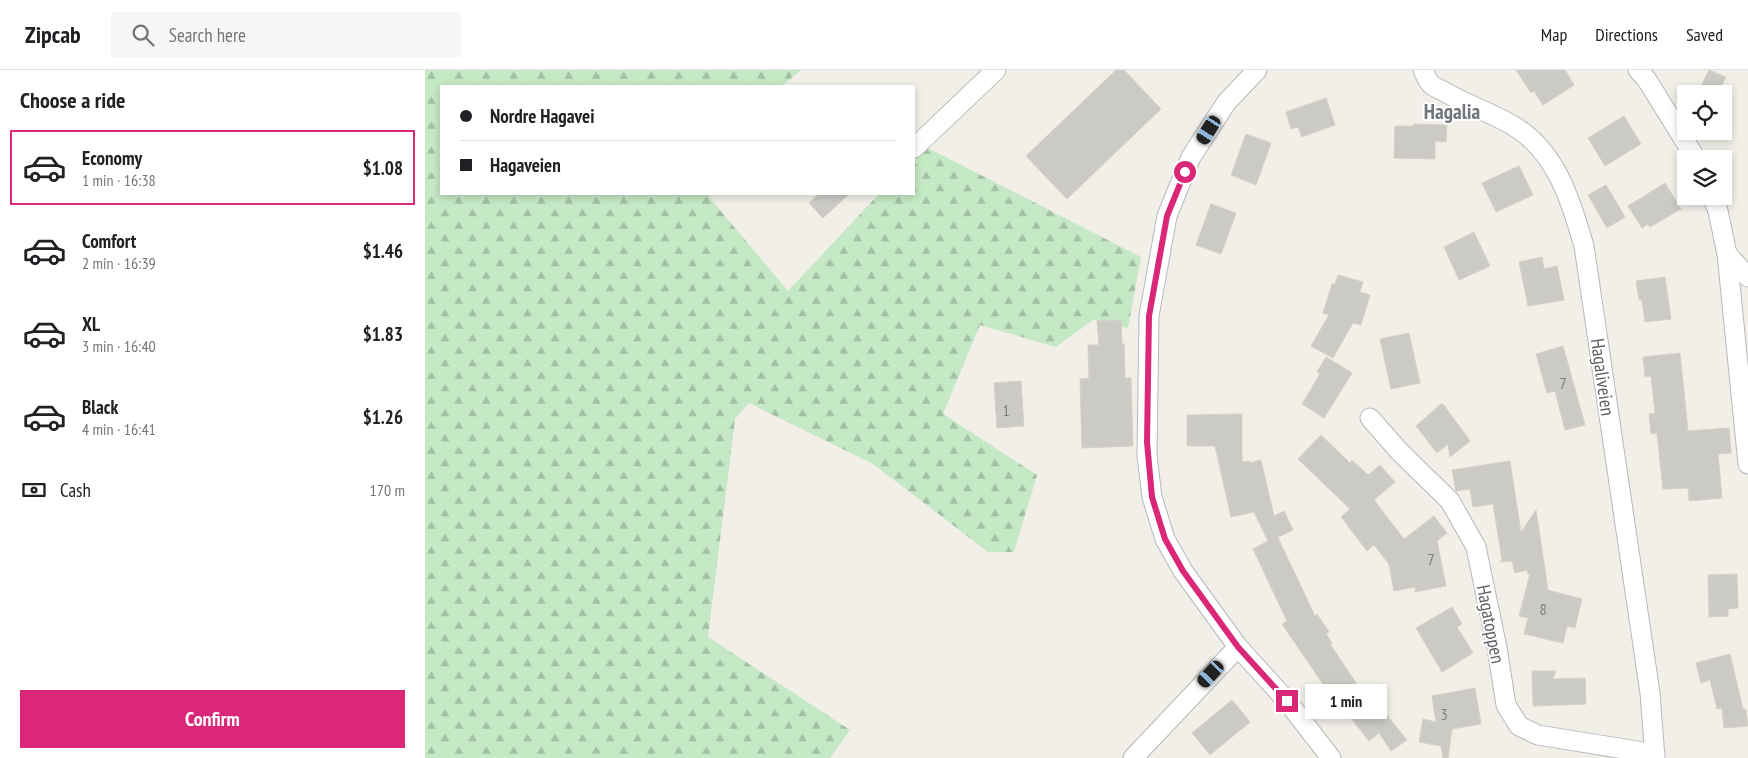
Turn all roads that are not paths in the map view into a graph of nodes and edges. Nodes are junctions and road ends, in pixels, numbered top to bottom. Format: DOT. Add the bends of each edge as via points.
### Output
graph roads {
  1 [pos="996,70"];
  2 [pos="1257,70"];
  3 [pos="1423,70"];
  4 [pos="1646,73"];
  5 [pos="915,147"];
  6 [pos="1690,150"];
  7 [pos="1716,205"];
  8 [pos="1727,254"];
  9 [pos="1748,277"];
  10 [pos="1370,418"];
  11 [pos="1748,464"];
  12 [pos="1238,647"];
  13 [pos="1655,756"];
  14 [pos="1133,758"];
  15 [pos="1331,758"];
  1 -- 5 [label="street"];
  2 -- 12 [label="street" via="1226,103 1191,157 1167,216 1149,316 1147,456 1152,497 1165,539 1183,571"];
  3 -- 13 [label="street, Hagaliveien" via="1429,83 1513,125 1527,136 1547,156 1572,206 1585,256 1650,693"];
  4 -- 6 [label="street"];
  7 -- 8 [label="street"];
  8 -- 9 [label="street"];
  8 -- 11 [label="street"];
  10 -- 13 [label="street, Hagatoppen" via="1451,501 1476,547 1506,705 1519,726 1538,735"];
  12 -- 14 [label="street"];
  12 -- 15 [label="street" via="1287,701"];
}
